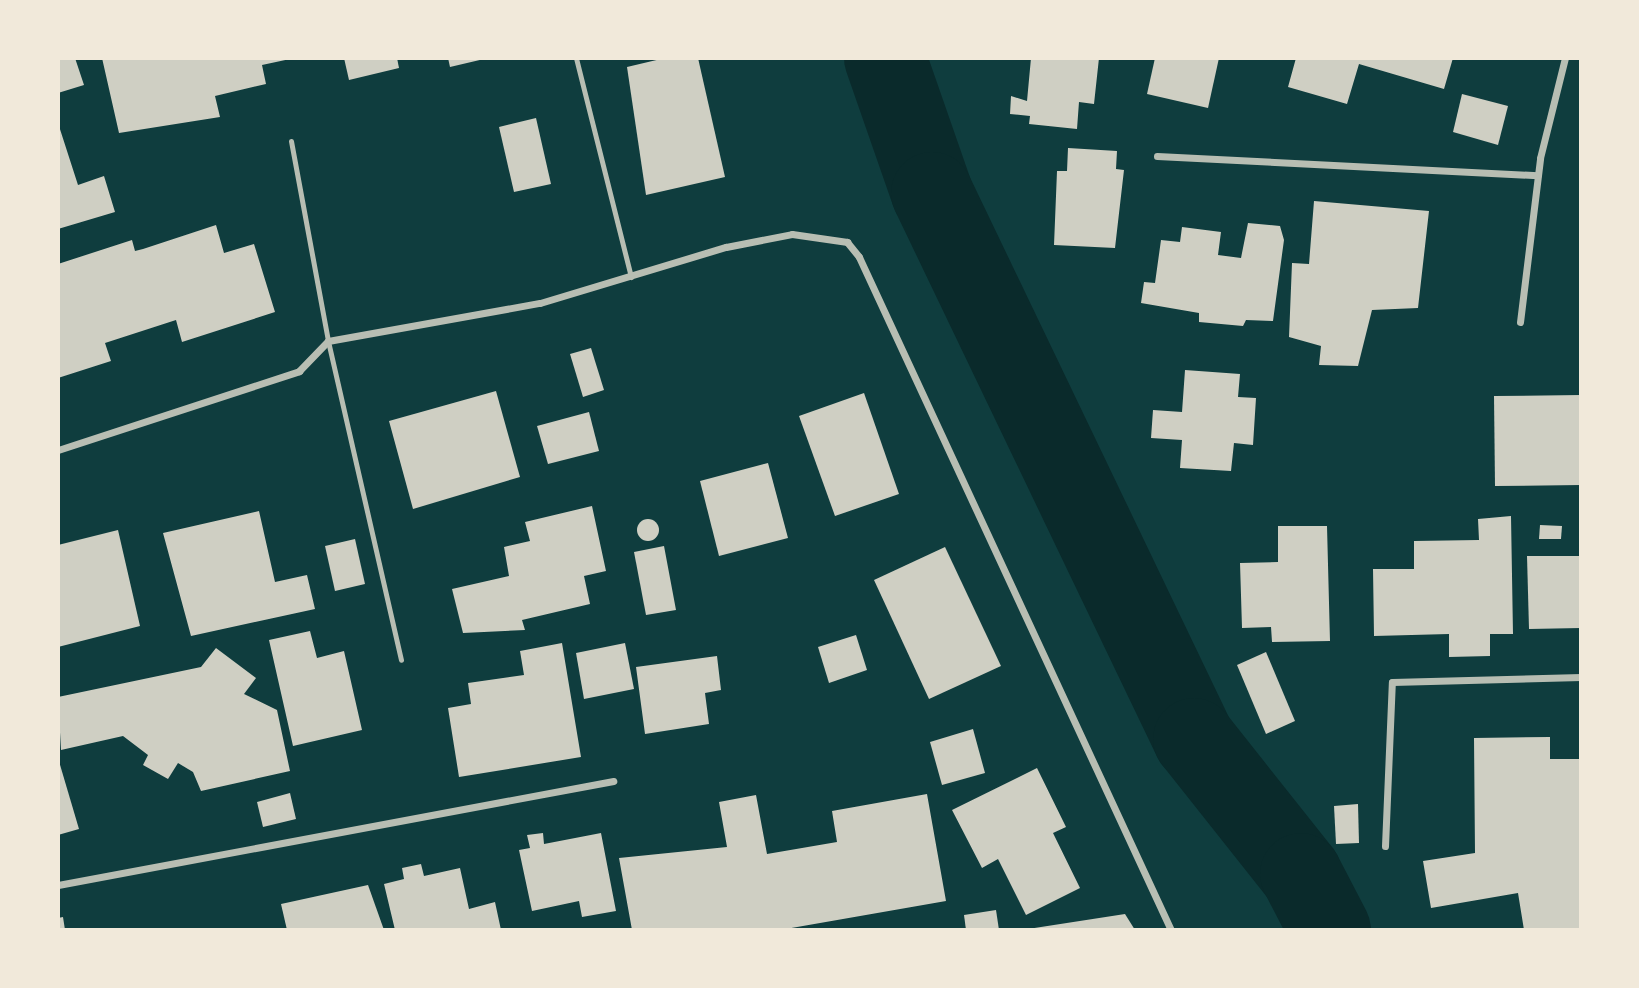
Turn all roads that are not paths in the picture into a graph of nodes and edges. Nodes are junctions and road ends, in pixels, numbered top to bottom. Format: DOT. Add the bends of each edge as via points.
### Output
graph roads {
  1 [pos="576,58"];
  2 [pos="1565,58"];
  3 [pos="291,141"];
  4 [pos="1157,156"];
  5 [pos="1538,175"];
  6 [pos="631,277"];
  7 [pos="1520,322"];
  8 [pos="328,341"];
  9 [pos="58,450"];
  10 [pos="401,660"];
  11 [pos="1581,677"];
  12 [pos="612,781"];
  13 [pos="1385,846"];
  14 [pos="58,885"];
  15 [pos="1171,930"];
  1 -- 6 [label="lane"];
  2 -- 5 [label="street"];
  3 -- 8 [label="lane"];
  4 -- 5 [label="street"];
  5 -- 7 [label="street"];
  6 -- 8 [label="street" via="540,303"];
  6 -- 15 [label="street" via="726,247 792,234 847,242 859,257"];
  8 -- 9 [label="street" via="299,371"];
  8 -- 10 [label="lane"];
  11 -- 13 [label="street" via="1392,682"];
  12 -- 14 [label="street"];
}
